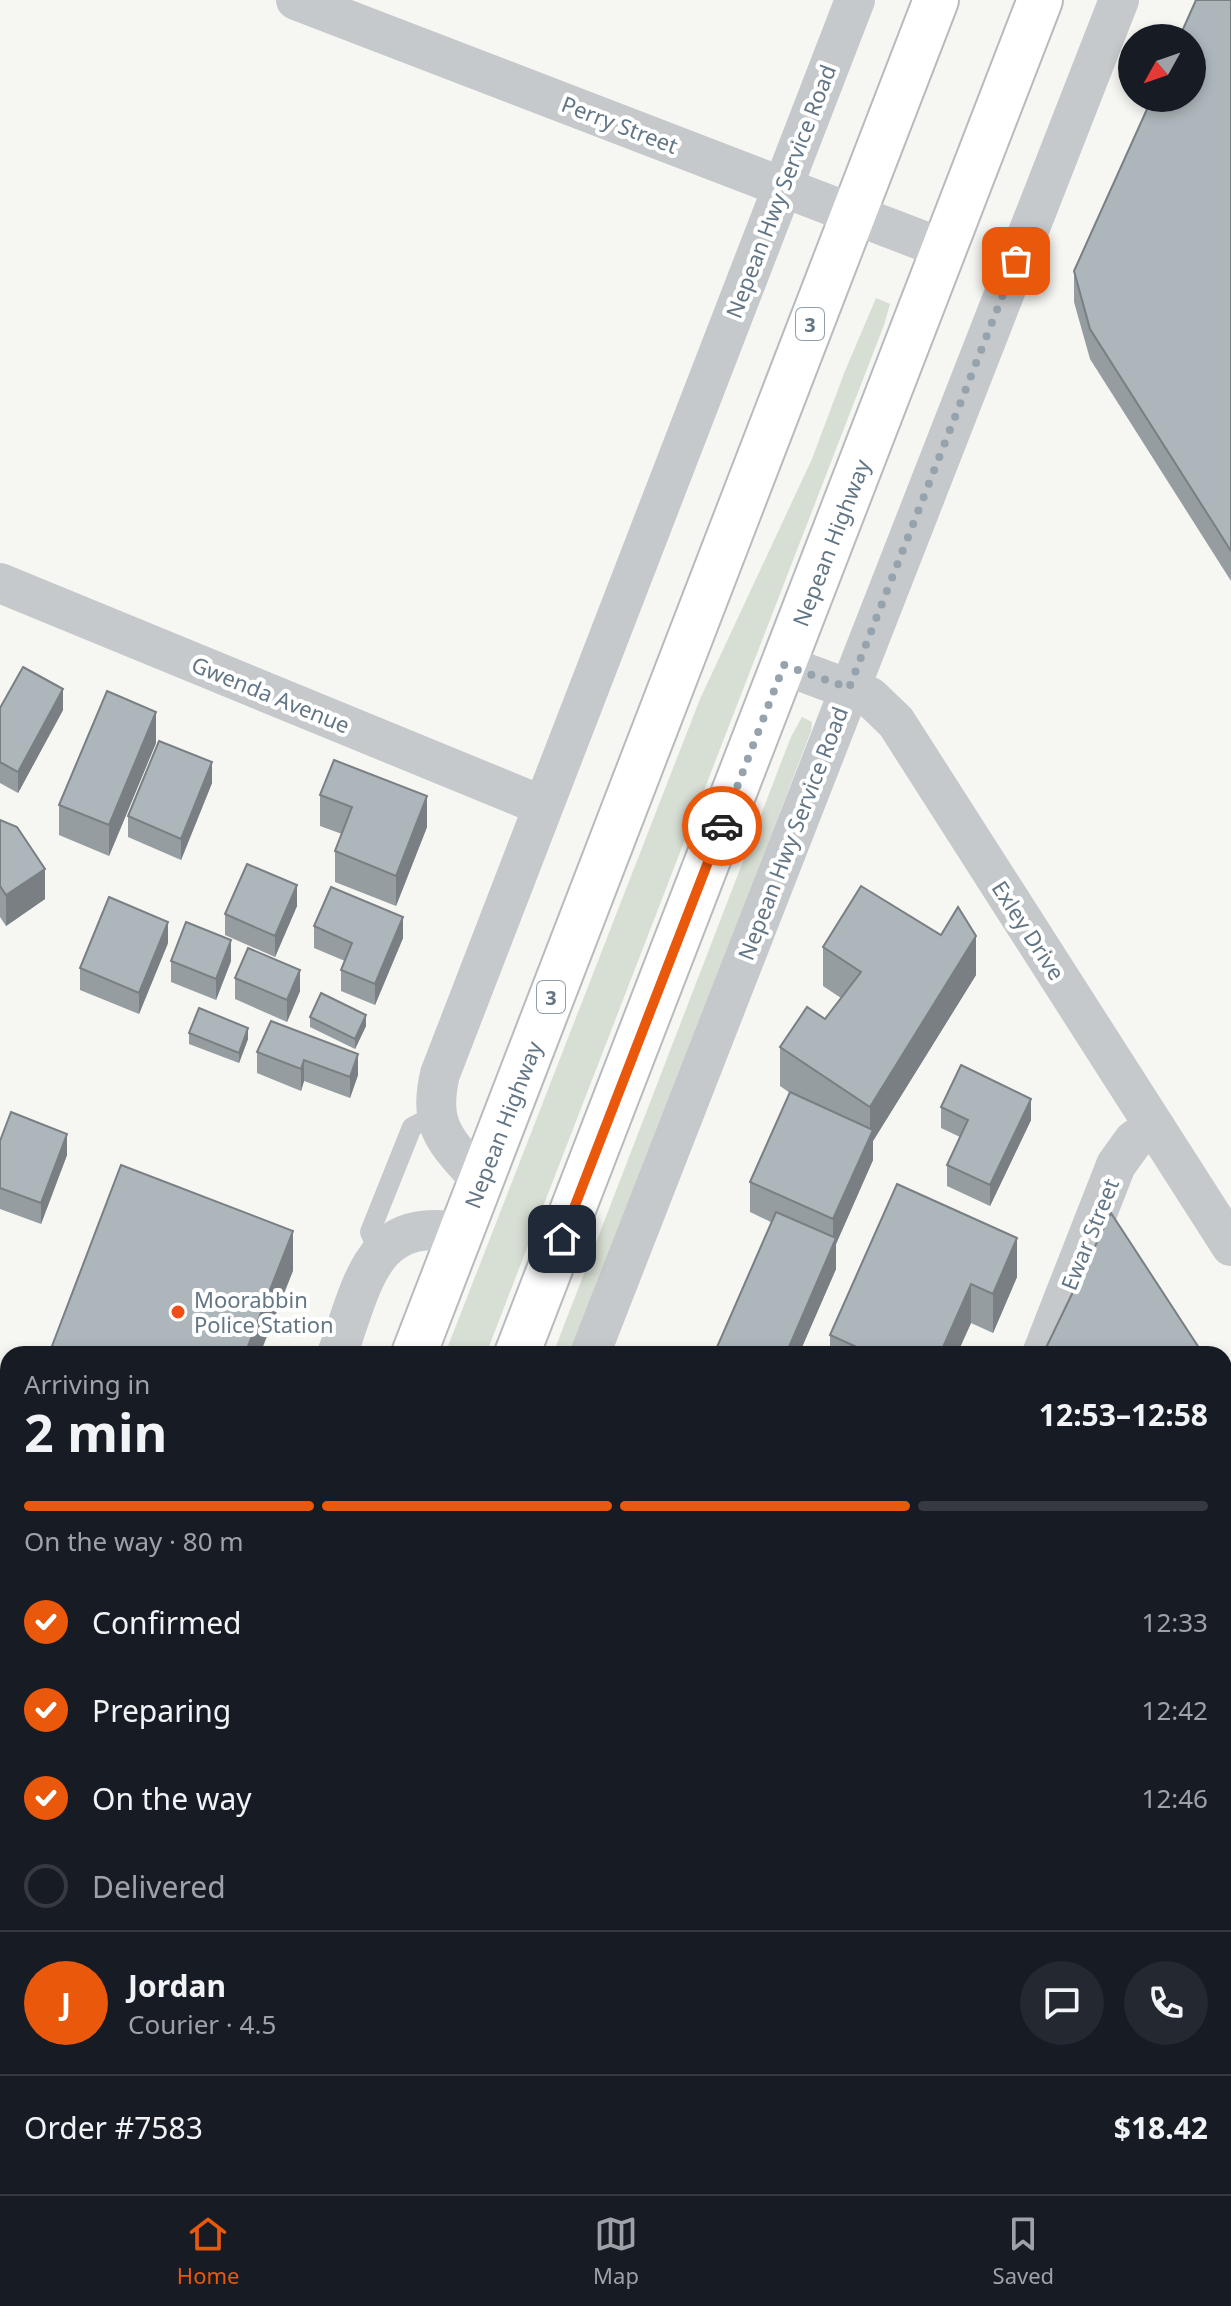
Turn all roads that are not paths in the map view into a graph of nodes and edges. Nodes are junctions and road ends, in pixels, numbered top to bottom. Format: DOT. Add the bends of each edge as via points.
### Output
graph roads {
  1 [pos="296,0"];
  2 [pos="855,0"];
  3 [pos="936,0"];
  4 [pos="1040,0"];
  5 [pos="1119,0"];
  6 [pos="782,186"];
  7 [pos="853,214"];
  8 [pos="944,249"];
  9 [pos="0,583"];
  10 [pos="784,665"];
  11 [pos="849,688"];
  12 [pos="543,806"];
  13 [pos="435,1115"];
  14 [pos="1155,1127"];
  15 [pos="481,1181"];
  16 [pos="461,1233"];
  17 [pos="1231,1246"];
  18 [pos="379,1253"];
  19 [pos="340,1346"];
  20 [pos="417,1346"];
  21 [pos="520,1346"];
  22 [pos="593,1346"];
  23 [pos="1045,1346"];
  1 -- 6 [label="street, Perry Street"];
  2 -- 6 [label="street, Nepean Hwy Service Road"];
  3 -- 7 [label="highway, Nepean Highway / 3"];
  4 -- 8 [label="highway, Nepean Highway"];
  5 -- 11 [label="street, Nepean Hwy Service Road"];
  6 -- 7 [label="street, Perry Street"];
  6 -- 12 [label="street, Nepean Hwy Service Road"];
  7 -- 8 [label="street, Perry Street"];
  7 -- 15 [label="highway, Nepean Highway / 3"];
  8 -- 10 [label="highway, Nepean Highway"];
  9 -- 12 [label="street, Gwenda Avenue"];
  10 -- 11 [label="street, Exley Drive"];
  10 -- 21 [label="highway, Nepean Highway"];
  11 -- 14 [label="street, Exley Drive" via="870,697 896,722"];
  11 -- 22 [label="street, Nepean Hwy Service Road"];
  12 -- 13 [label="street, Nepean Hwy Service Road" via="440,1074"];
  13 -- 15 [label="street" via="444,1137"];
  13 -- 18 [label="lane" via="412,1127 370,1232"];
  14 -- 17 [label="street, Exley Drive"];
  14 -- 23 [label="street, Ewar Street" via="1134,1140 1116,1165"];
  15 -- 16 [label="highway, Nepean Highway / 3"];
  16 -- 18 [label="street" via="420,1229 401,1235"];
  16 -- 20 [label="highway, Nepean Highway / 3"];
  18 -- 19 [label="street"];
}
